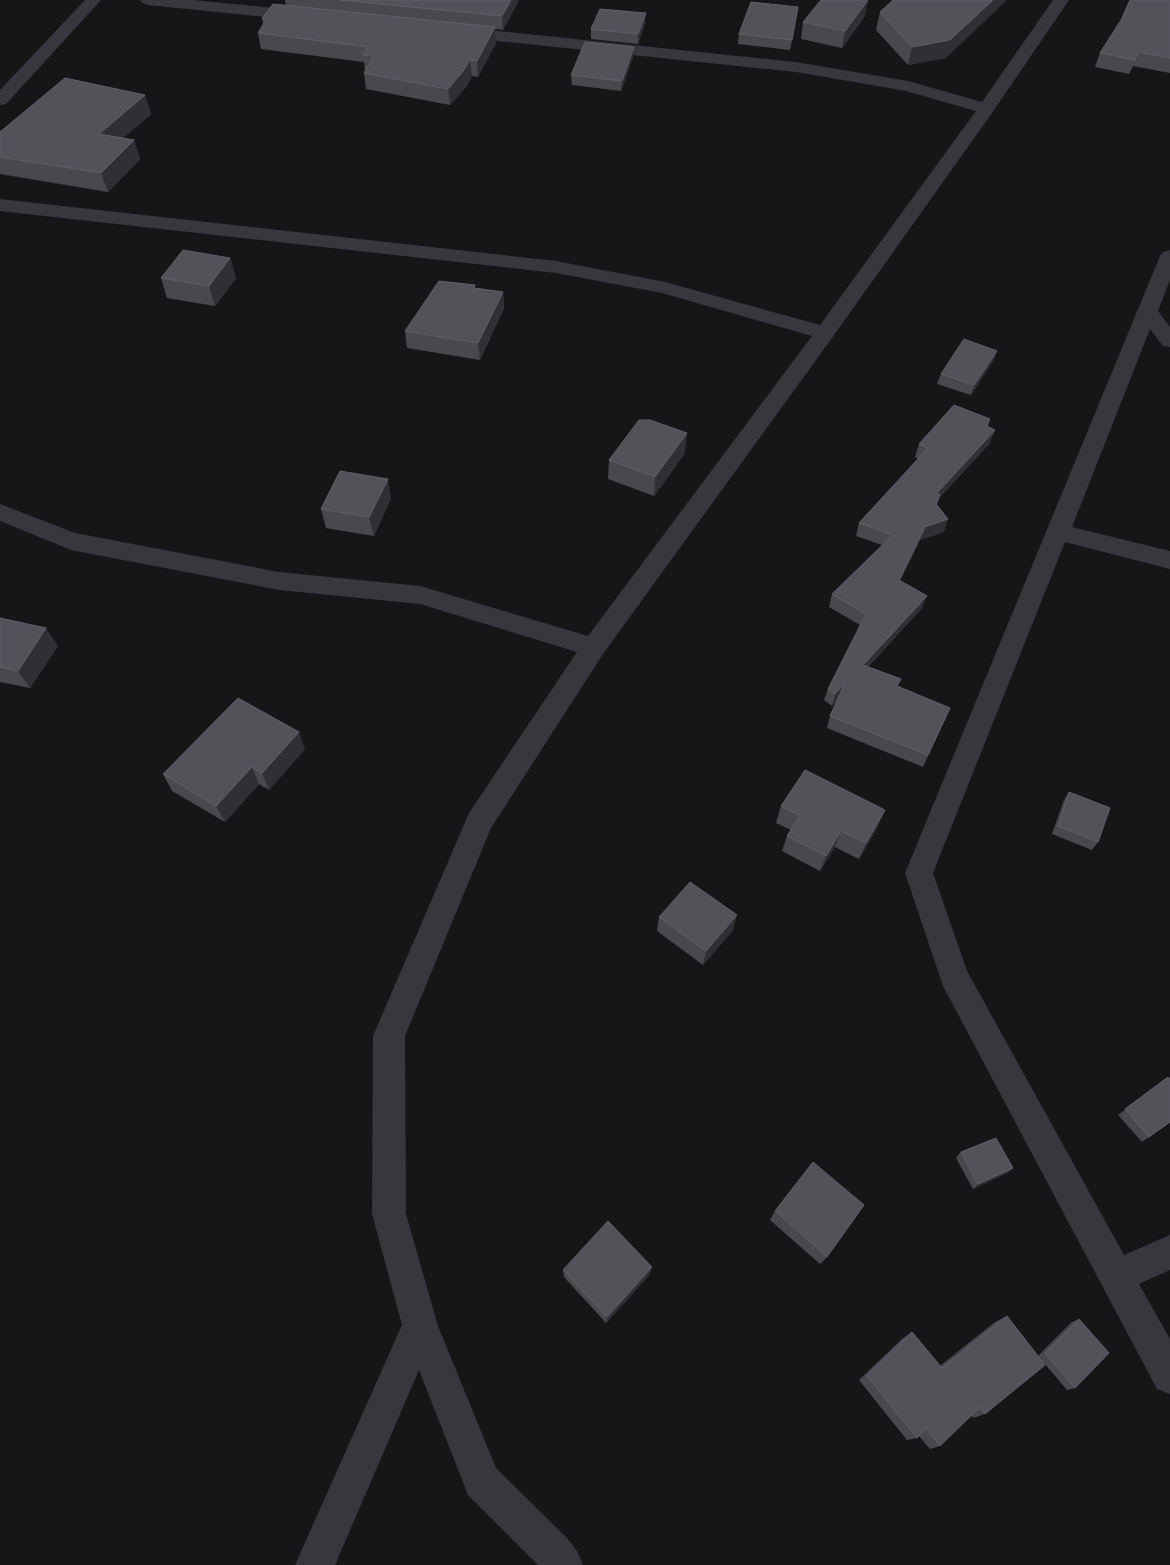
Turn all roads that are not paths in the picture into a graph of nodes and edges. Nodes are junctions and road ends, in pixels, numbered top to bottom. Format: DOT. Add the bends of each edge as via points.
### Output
graph roads {
  1 [pos="93,0"];
  2 [pos="148,0"];
  3 [pos="1061,0"];
  4 [pos="324,18"];
  5 [pos="442,31"];
  6 [pos="0,100"];
  7 [pos="986,109"];
  8 [pos="0,205"];
  9 [pos="1170,256"];
  10 [pos="1161,323"];
  11 [pos="825,333"];
  12 [pos="0,512"];
  13 [pos="1057,532"];
  14 [pos="1170,560"];
  15 [pos="594,647"];
  16 [pos="1170,1252"];
  17 [pos="1116,1276"];
  18 [pos="420,1326"];
  19 [pos="1170,1376"];
  20 [pos="314,1565"];
  21 [pos="563,1565"];
  1 -- 6 [label="street"];
  2 -- 4 [label="street"];
  3 -- 7 [label="street"];
  5 -- 7 [label="street" via="796,68 908,86"];
  7 -- 11 [label="street"];
  8 -- 11 [label="street" via="556,267 665,288"];
  9 -- 10 [label="street"];
  10 -- 13 [label="street"];
  11 -- 15 [label="street"];
  12 -- 15 [label="street" via="71,541 279,581 420,595"];
  13 -- 14 [label="street"];
  13 -- 17 [label="street" via="919,873 954,976"];
  15 -- 18 [label="street" via="479,822 389,1036 389,1214"];
  16 -- 17 [label="street"];
  17 -- 19 [label="street"];
  18 -- 20 [label="street"];
  18 -- 21 [label="street" via="482,1481"];
}
